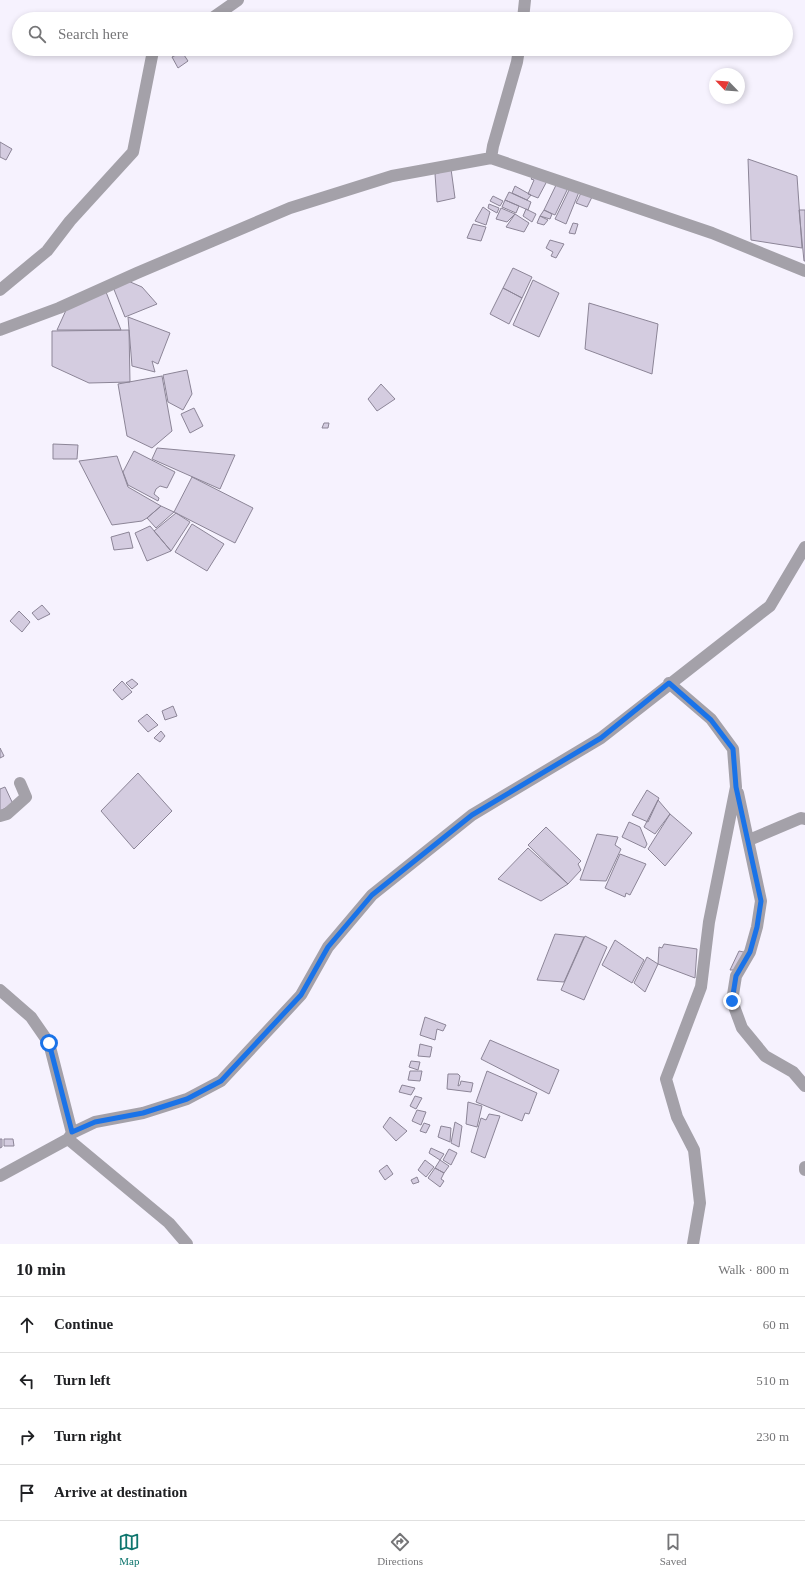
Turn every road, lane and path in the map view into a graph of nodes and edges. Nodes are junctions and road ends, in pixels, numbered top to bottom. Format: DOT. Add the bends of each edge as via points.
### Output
graph roads {
  1 [pos="238,0"];
  2 [pos="525,0"];
  3 [pos="221,12"];
  4 [pos="524,12"];
  5 [pos="152,56"];
  6 [pos="518,56"];
  7 [pos="491,158"];
  8 [pos="805,271"];
  9 [pos="0,290"];
  10 [pos="0,330"];
  11 [pos="805,547"];
  12 [pos="669,683"];
  13 [pos="20,783"];
  14 [pos="736,787"];
  15 [pos="0,816"];
  16 [pos="805,819"];
  17 [pos="749,840"];
  18 [pos="0,990"];
  19 [pos="805,1086"];
  20 [pos="70,1136"];
  21 [pos="0,1176"];
  22 [pos="187,1244"];
  23 [pos="694,1244"];
  1 -- 3 [label="street"];
  2 -- 4 [label="street"];
  5 -- 9 [label="street" via="133,152 70,221 47,251"];
  6 -- 7 [label="street"];
  7 -- 8 [label="street" via="712,233"];
  7 -- 10 [label="street" via="392,176 290,208 59,308"];
  11 -- 12 [label="street" via="770,606"];
  12 -- 14 [label="street" via="711,720 733,749"];
  12 -- 20 [label="street" via="601,738 472,815 372,895 328,947 301,995 221,1081 187,1099 143,1113 95,1122"];
  13 -- 15 [label="street" via="26,796 7,814"];
  14 -- 17 [label="street"];
  14 -- 23 [label="street" via="709,922 701,987 666,1079 677,1117 694,1150 700,1203"];
  16 -- 17 [label="street" via="801,818"];
  17 -- 19 [label="street" via="761,901 750,952 736,976 732,1001 742,1028 765,1056 793,1072"];
  18 -- 20 [label="street" via="31,1017 49,1043"];
  20 -- 21 [label="street"];
  20 -- 22 [label="street" via="169,1223"];
}
